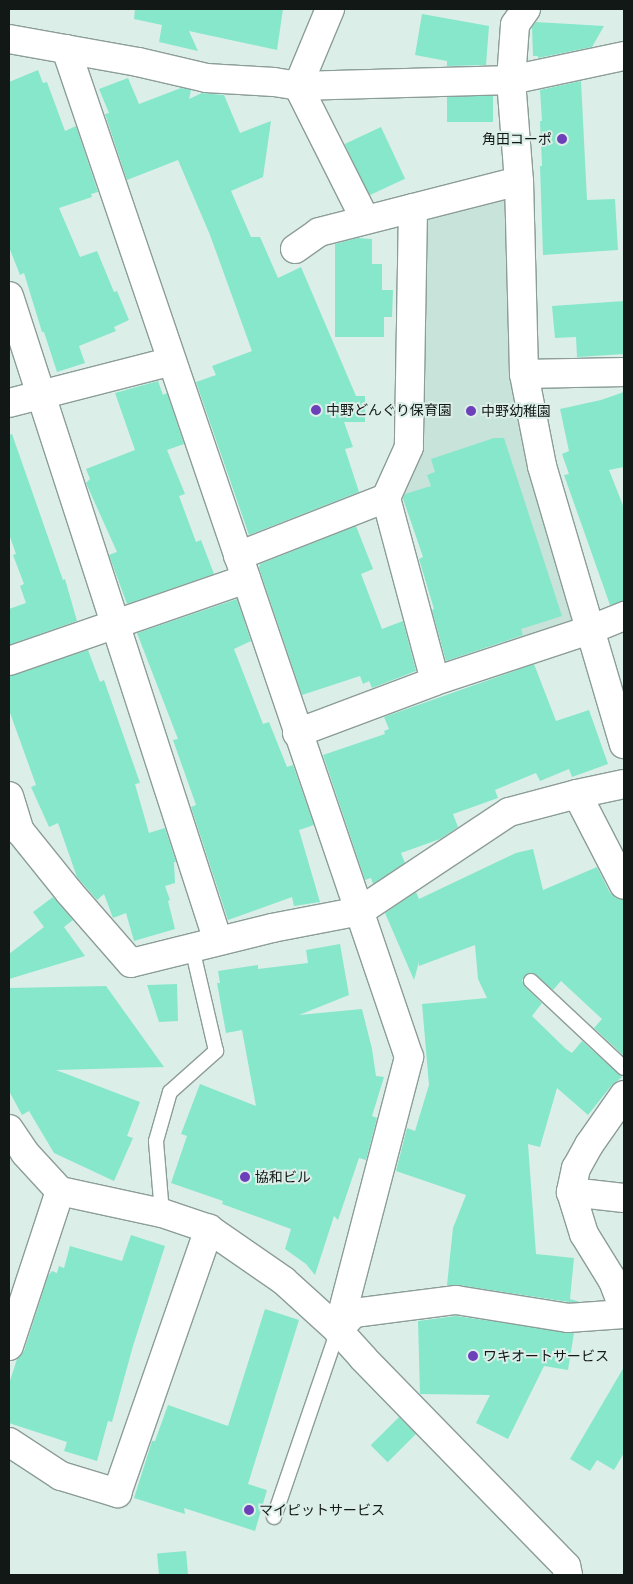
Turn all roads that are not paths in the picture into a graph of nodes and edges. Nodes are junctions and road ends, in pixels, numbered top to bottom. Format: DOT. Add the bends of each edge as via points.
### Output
graph roads {
  1 [pos="330,9"];
  2 [pos="526,9"];
  3 [pos="9,39"];
  4 [pos="66,49"];
  5 [pos="624,56"];
  6 [pos="511,80"];
  7 [pos="298,86"];
  8 [pos="519,180"];
  9 [pos="413,208"];
  10 [pos="365,219"];
  11 [pos="295,249"];
  12 [pos="9,296"];
  13 [pos="172,361"];
  14 [pos="624,372"];
  15 [pos="524,374"];
  16 [pos="40,394"];
  17 [pos="9,403"];
  18 [pos="386,498"];
  19 [pos="242,567"];
  20 [pos="624,616"];
  21 [pos="114,625"];
  22 [pos="592,629"];
  23 [pos="9,661"];
  24 [pos="435,681"];
  25 [pos="297,733"];
  26 [pos="624,744"];
  27 [pos="624,784"];
  28 [pos="577,794"];
  29 [pos="9,796"];
  30 [pos="624,885"];
  31 [pos="360,911"];
  32 [pos="218,941"];
  33 [pos="192,948"];
  34 [pos="531,981"];
  35 [pos="624,1068"];
  36 [pos="624,1095"];
  37 [pos="9,1129"];
  38 [pos="60,1191"];
  39 [pos="571,1192"];
  40 [pos="624,1198"];
  41 [pos="162,1213"];
  42 [pos="209,1229"];
  43 [pos="624,1309"];
  44 [pos="14,1314"];
  45 [pos="624,1314"];
  46 [pos="338,1330"];
  47 [pos="9,1346"];
  48 [pos="9,1442"];
  49 [pos="274,1517"];
  50 [pos="568,1575"];
  1 -- 7 [label="street"];
  2 -- 6 [label="street" via="516,25"];
  3 -- 4 [label="street"];
  4 -- 7 [label="street" via="206,78"];
  4 -- 13 [label="street"];
  5 -- 6 [label="street"];
  6 -- 7 [label="street"];
  6 -- 8 [label="street"];
  7 -- 10 [label="street"];
  8 -- 9 [label="street"];
  8 -- 15 [label="street"];
  9 -- 10 [label="street"];
  9 -- 18 [label="street" via="409,447"];
  10 -- 11 [label="street" via="319,232"];
  12 -- 16 [label="street"];
  13 -- 16 [label="street"];
  13 -- 19 [label="street"];
  14 -- 15 [label="street"];
  15 -- 22 [label="street" via="542,466"];
  16 -- 17 [label="street"];
  16 -- 21 [label="street"];
  18 -- 19 [label="street"];
  18 -- 24 [label="street"];
  19 -- 21 [label="street"];
  19 -- 25 [label="street"];
  20 -- 22 [label="street"];
  21 -- 23 [label="street"];
  21 -- 32 [label="street"];
  22 -- 24 [label="street"];
  22 -- 26 [label="street"];
  24 -- 25 [label="street"];
  25 -- 31 [label="street"];
  27 -- 28 [label="street"];
  28 -- 30 [label="street"];
  28 -- 31 [label="street" via="509,812"];
  29 -- 33 [label="street" via="20,831 131,963"];
  31 -- 32 [label="street"];
  31 -- 46 [label="street" via="408,1057"];
  32 -- 33 [label="street"];
  33 -- 41 [label="lane" via="216,1052 170,1092 156,1141"];
  34 -- 35 [label="lane"];
  36 -- 39 [label="street" via="576,1168"];
  37 -- 38 [label="street" via="25,1153"];
  38 -- 41 [label="street"];
  38 -- 44 [label="street"];
  39 -- 40 [label="street"];
  39 -- 43 [label="street" via="584,1234 613,1282"];
  41 -- 42 [label="street"];
  42 -- 46 [label="street" via="284,1281"];
  42 -- 48 [label="street" via="117,1493 61,1476"];
  44 -- 47 [label="street"];
  45 -- 46 [label="street" via="568,1318 456,1300 354,1313"];
  46 -- 49 [label="lane"];
  46 -- 50 [label="street" via="566,1566"];
}
